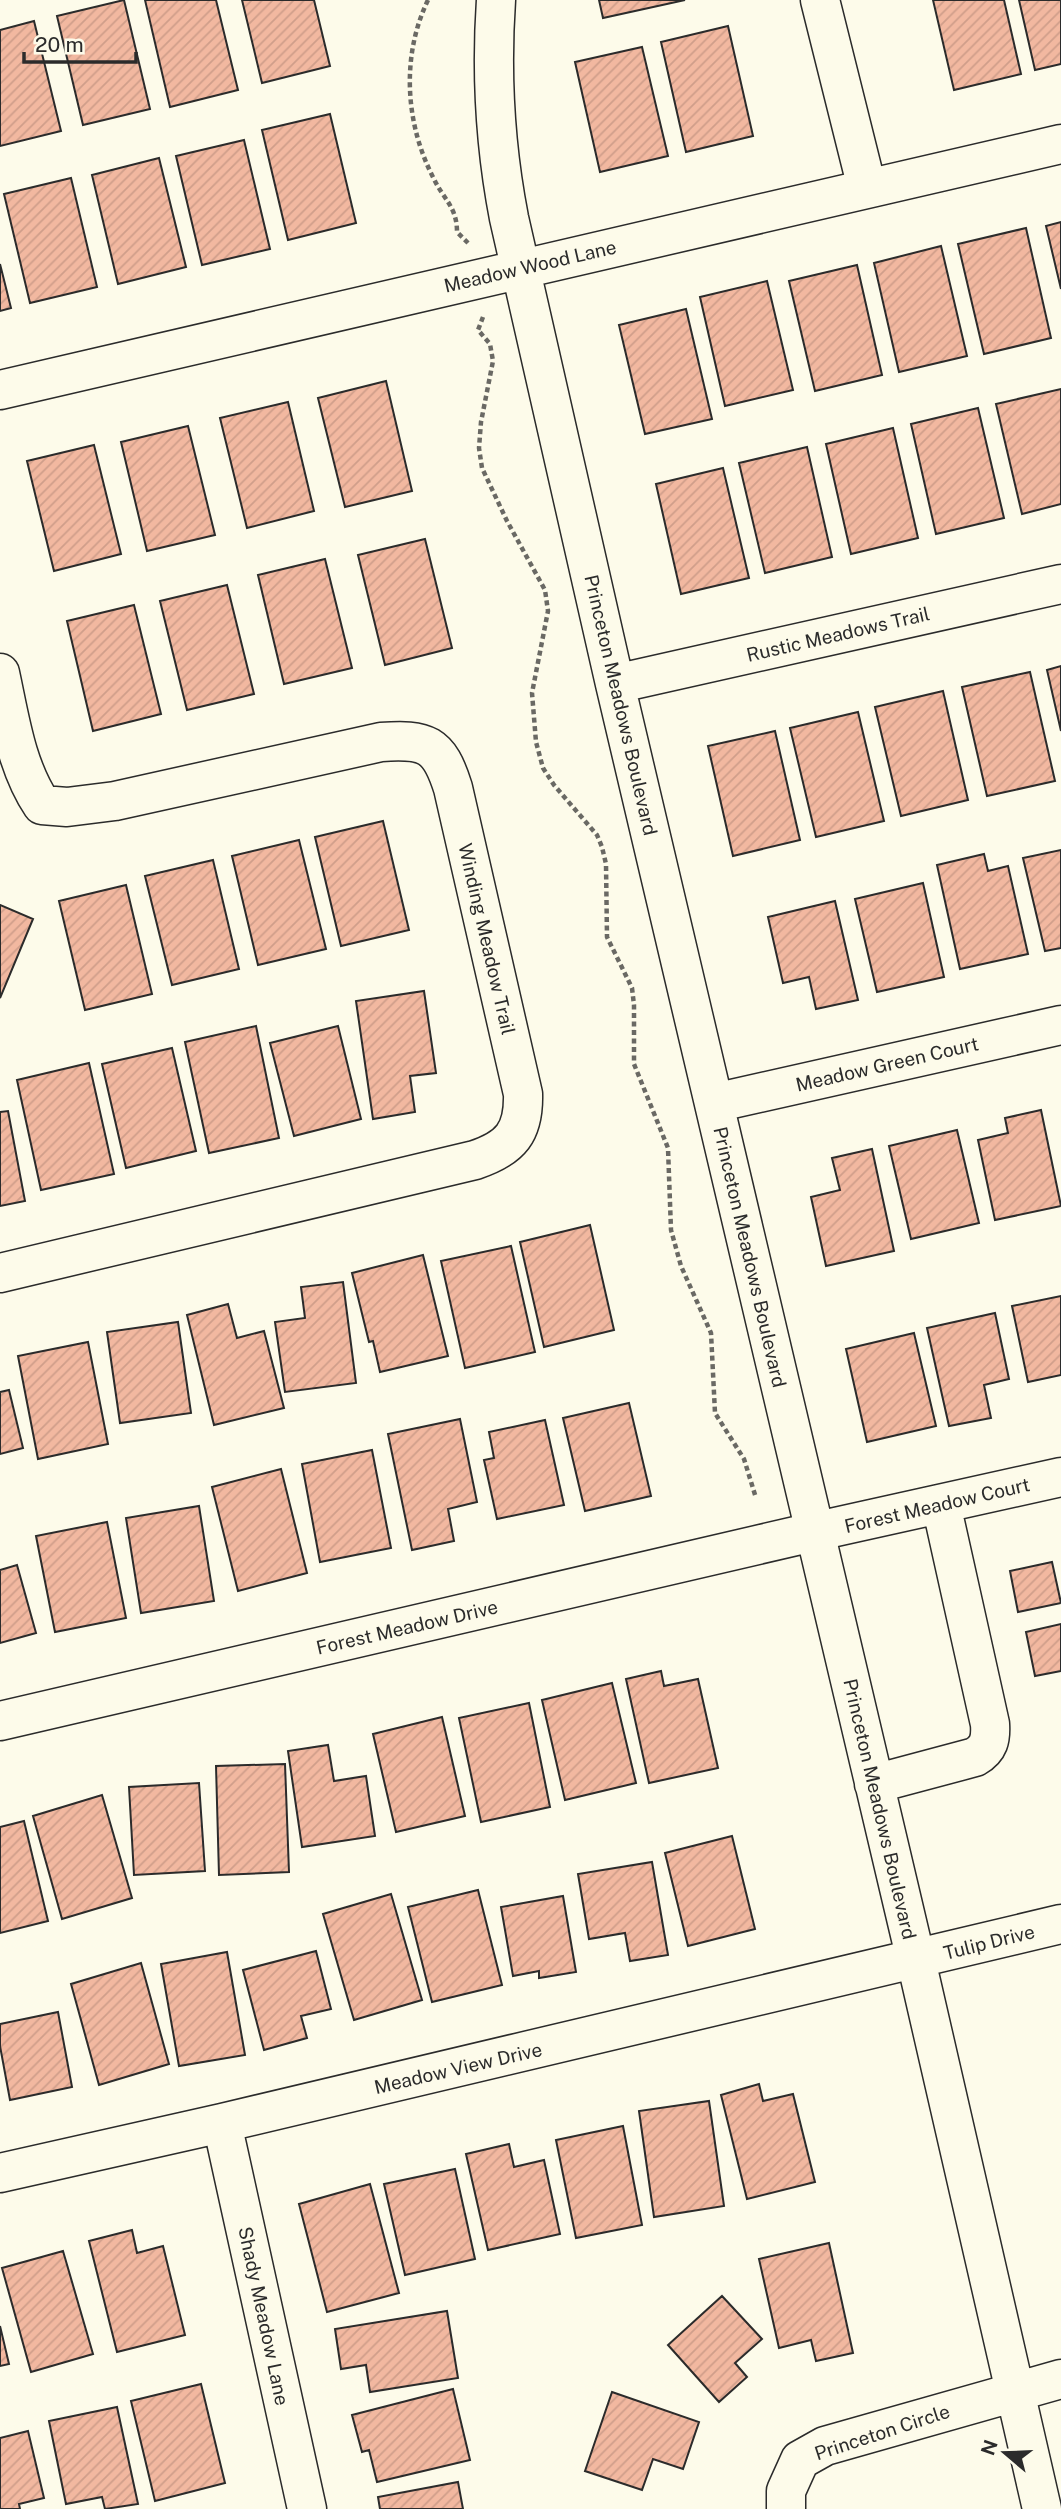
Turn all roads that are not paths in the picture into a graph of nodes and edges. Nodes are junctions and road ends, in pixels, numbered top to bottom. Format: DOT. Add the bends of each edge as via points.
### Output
graph roads {
  1 [pos="496,0"];
  2 [pos="820,0"];
  3 [pos="1061,144"];
  4 [pos="867,188"];
  5 [pos="520,269"];
  6 [pos="0,390"];
  7 [pos="1061,584"];
  8 [pos="0,673"];
  9 [pos="615,684"];
  10 [pos="1061,1025"];
  11 [pos="714,1103"];
  12 [pos="0,1273"];
  13 [pos="1061,1477"];
  14 [pos="941,1504"];
  15 [pos="813,1532"];
  16 [pos="0,1721"];
  17 [pos="874,1784"];
  18 [pos="1061,1924"];
  19 [pos="916,1960"];
  20 [pos="222,2123"];
  21 [pos="0,2173"];
  22 [pos="1061,2378"];
  23 [pos="1015,2390"];
  24 [pos="307,2509"];
  25 [pos="786,2509"];
  26 [pos="1042,2509"];
  1 -- 5 [label="street, Princeton Meadows Boulevard" via="496,133"];
  2 -- 4 [label="street"];
  3 -- 4 [label="street, Meadow Wood Lane"];
  4 -- 5 [label="street, Meadow Wood Lane"];
  5 -- 6 [label="street, Meadow Wood Lane"];
  5 -- 9 [label="street, Princeton Meadows Boulevard"];
  7 -- 9 [label="street, Rustic Meadows Trail"];
  8 -- 12 [label="street, Winding Meadow Trail" via="22,767 42,805 115,801 381,742 414,741 440,755 453,788 523,1094 523,1111 507,1146 475,1160"];
  9 -- 11 [label="street, Princeton Meadows Boulevard"];
  10 -- 11 [label="street, Meadow Green Court"];
  11 -- 15 [label="street, Princeton Meadows Boulevard"];
  13 -- 14 [label="street, Forest Meadow Court"];
  14 -- 15 [label="street, Forest Meadow Court"];
  14 -- 17 [label="street" via="991,1736 984,1752 975,1757"];
  15 -- 16 [label="street, Forest Meadow Drive"];
  15 -- 17 [label="street, Princeton Meadows Boulevard"];
  17 -- 19 [label="street, Princeton Meadows Boulevard"];
  18 -- 19 [label="street, Tulip Drive"];
  19 -- 20 [label="street, Meadow View Drive"];
  19 -- 23 [label="street, Princeton Meadows Boulevard"];
  20 -- 21 [label="street, Meadow View Drive"];
  20 -- 24 [label="street, Shady Meadow Lane"];
  22 -- 23 [label="street, Princeton Circle"];
  23 -- 25 [label="street, Princeton Circle" via="825,2446 800,2460 786,2491"];
  23 -- 26 [label="street, Princeton Meadows Boulevard"];
}
